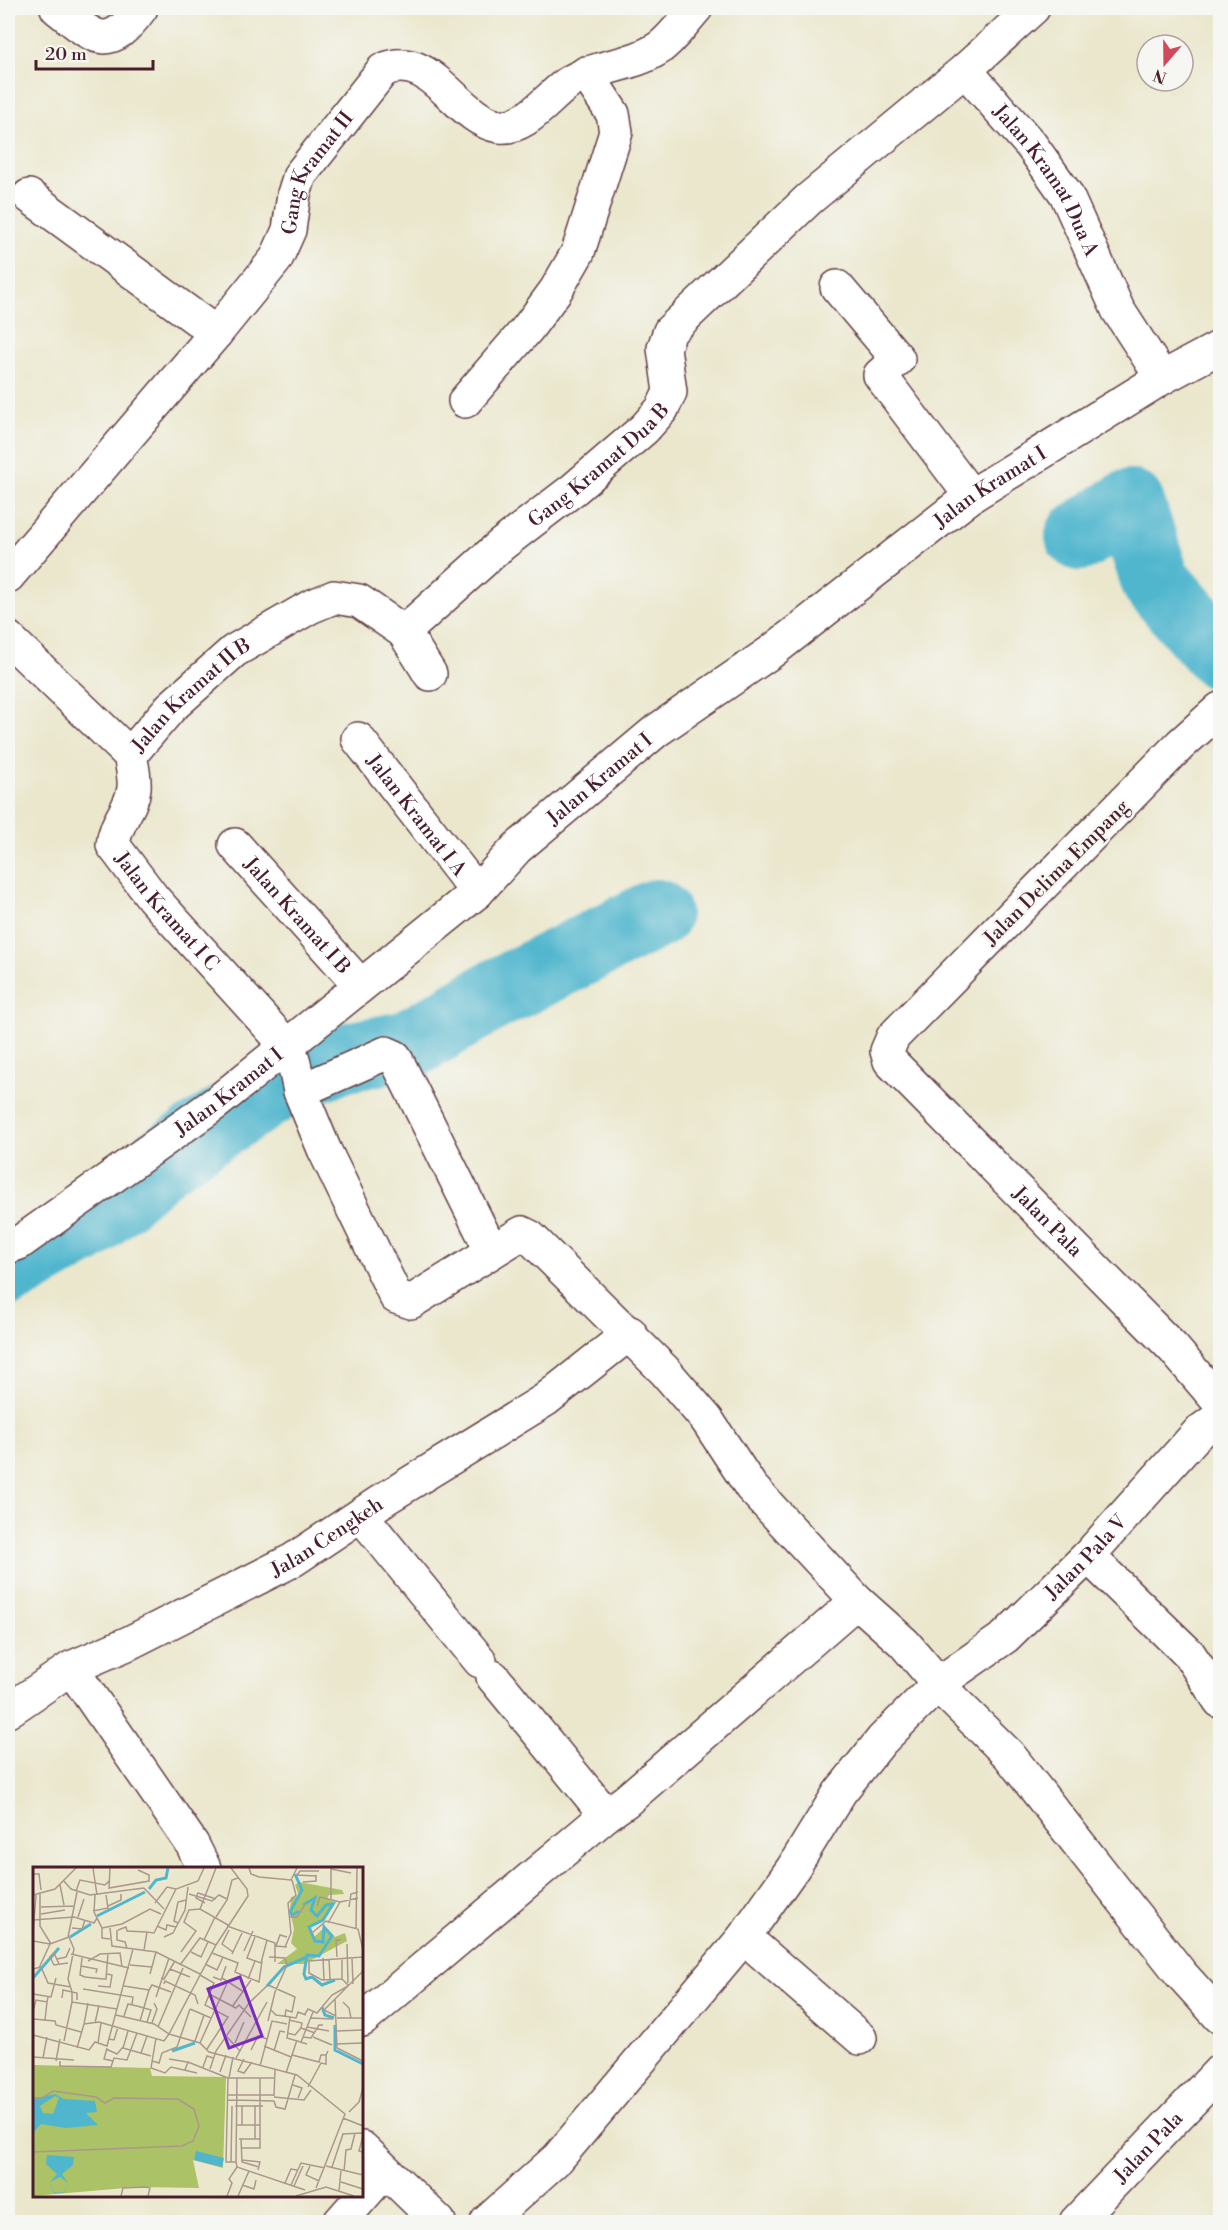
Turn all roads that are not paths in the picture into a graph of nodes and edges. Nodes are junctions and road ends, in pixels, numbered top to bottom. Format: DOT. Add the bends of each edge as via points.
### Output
graph roads {
  1 [pos="57,8"];
  2 [pos="141,8"];
  3 [pos="696,8"];
  4 [pos="1033,8"];
  5 [pos="964,70"];
  6 [pos="586,73"];
  7 [pos="28,195"];
  8 [pos="837,286"];
  9 [pos="216,333"];
  10 [pos="1221,347"];
  11 [pos="1162,378"];
  12 [pos="465,401"];
  13 [pos="971,496"];
  14 [pos="10,567"];
  15 [pos="404,632"];
  16 [pos="8,638"];
  17 [pos="430,674"];
  18 [pos="1221,709"];
  19 [pos="358,739"];
  20 [pos="130,755"];
  21 [pos="235,845"];
  22 [pos="477,892"];
  23 [pos="360,985"];
  24 [pos="893,1037"];
  25 [pos="295,1070"];
  26 [pos="8,1247"];
  27 [pos="491,1250"];
  28 [pos="630,1333"];
  29 [pos="1221,1403"];
  30 [pos="1221,1417"];
  31 [pos="361,1515"];
  32 [pos="1088,1556"];
  33 [pos="857,1601"];
  34 [pos="71,1668"];
  35 [pos="939,1683"];
  36 [pos="1221,1701"];
  37 [pos="8,1711"];
  38 [pos="606,1815"];
  39 [pos="203,1867"];
  40 [pos="744,1937"];
  41 [pos="1221,2017"];
  42 [pos="363,2019"];
  43 [pos="860,2038"];
  44 [pos="1221,2072"];
  45 [pos="363,2149"];
  46 [pos="384,2172"];
  47 [pos="363,2196"];
  48 [pos="362,2197"];
  49 [pos="340,2223"];
  50 [pos="439,2223"];
  51 [pos="488,2223"];
  52 [pos="1076,2223"];
  1 -- 2 [label="street" via="92,36 105,37 127,26"];
  3 -- 6 [label="street, Gang Kramat II" via="661,47 636,60"];
  4 -- 5 [label="street"];
  5 -- 11 [label="street, Jalan Kramat Dua A" via="1031,145 1066,194 1118,310"];
  5 -- 15 [label="street, Gang Kramat Dua B" via="809,199 670,331 664,348 670,392 662,410 644,429 501,545"];
  6 -- 9 [label="street, Gang Kramat II" via="521,122 500,126 478,119 425,73 395,64 383,70 309,162 294,194 283,246"];
  6 -- 12 [label="street" via="613,114 616,132 581,244 556,290"];
  7 -- 9 [label="street"];
  8 -- 13 [label="street" via="898,359 880,375"];
  9 -- 14 [label="street, Gang Kramat II"];
  10 -- 11 [label="street, Jalan Kramat I"];
  11 -- 13 [label="street, Jalan Kramat I"];
  13 -- 22 [label="street, Jalan Kramat I" via="771,652 656,731 517,848"];
  15 -- 17 [label="street"];
  15 -- 20 [label="street, Jalan Kramat II B" via="358,601 334,597 310,607 234,651 171,707"];
  16 -- 20 [label="street, Jalan Kramat II B"];
  18 -- 24 [label="street, Jalan Delima Empang" via="1180,745"];
  19 -- 22 [label="street, Jalan Kramat I A"];
  20 -- 25 [label="street, Jalan Kramat I C" via="134,787 130,803 114,829 113,845"];
  21 -- 23 [label="street, Jalan Kramat I B"];
  22 -- 23 [label="street, Jalan Kramat I"];
  23 -- 25 [label="street, Jalan Kramat I"];
  24 -- 29 [label="street, Jalan Pala" via="887,1051 890,1061 1164,1339"];
  25 -- 26 [label="street, Jalan Kramat I" via="216,1103"];
  25 -- 27 [label="street" via="386,1053 394,1057"];
  25 -- 27 [label="street" via="324,1149 396,1298 411,1302"];
  27 -- 28 [label="street" via="522,1233 530,1237"];
  28 -- 31 [label="street, Jalan Cengkeh" via="544,1400"];
  28 -- 33 [label="street" via="707,1420 751,1487"];
  30 -- 32 [label="street, Jalan Pala V" via="1199,1432"];
  31 -- 34 [label="street, Jalan Cengkeh" via="293,1560"];
  31 -- 38 [label="street"];
  32 -- 35 [label="street, Jalan Pala V" via="1005,1638"];
  32 -- 36 [label="street" via="1189,1654"];
  33 -- 35 [label="street" via="904,1643"];
  33 -- 38 [label="street"];
  34 -- 37 [label="street, Jalan Cengkeh"];
  34 -- 39 [label="street" via="192,1844"];
  35 -- 40 [label="street, Jalan Pala V" via="882,1740 840,1792"];
  35 -- 41 [label="street" via="1009,1755 1181,1974"];
  38 -- 42 [label="street"];
  40 -- 43 [label="street"];
  40 -- 51 [label="street, Jalan Pala V" via="558,2158"];
  44 -- 52 [label="street, Jalan Pala"];
  45 -- 46 [label="street"];
  46 -- 47 [label="street"];
  46 -- 50 [label="street"];
  48 -- 49 [label="street"];
}
